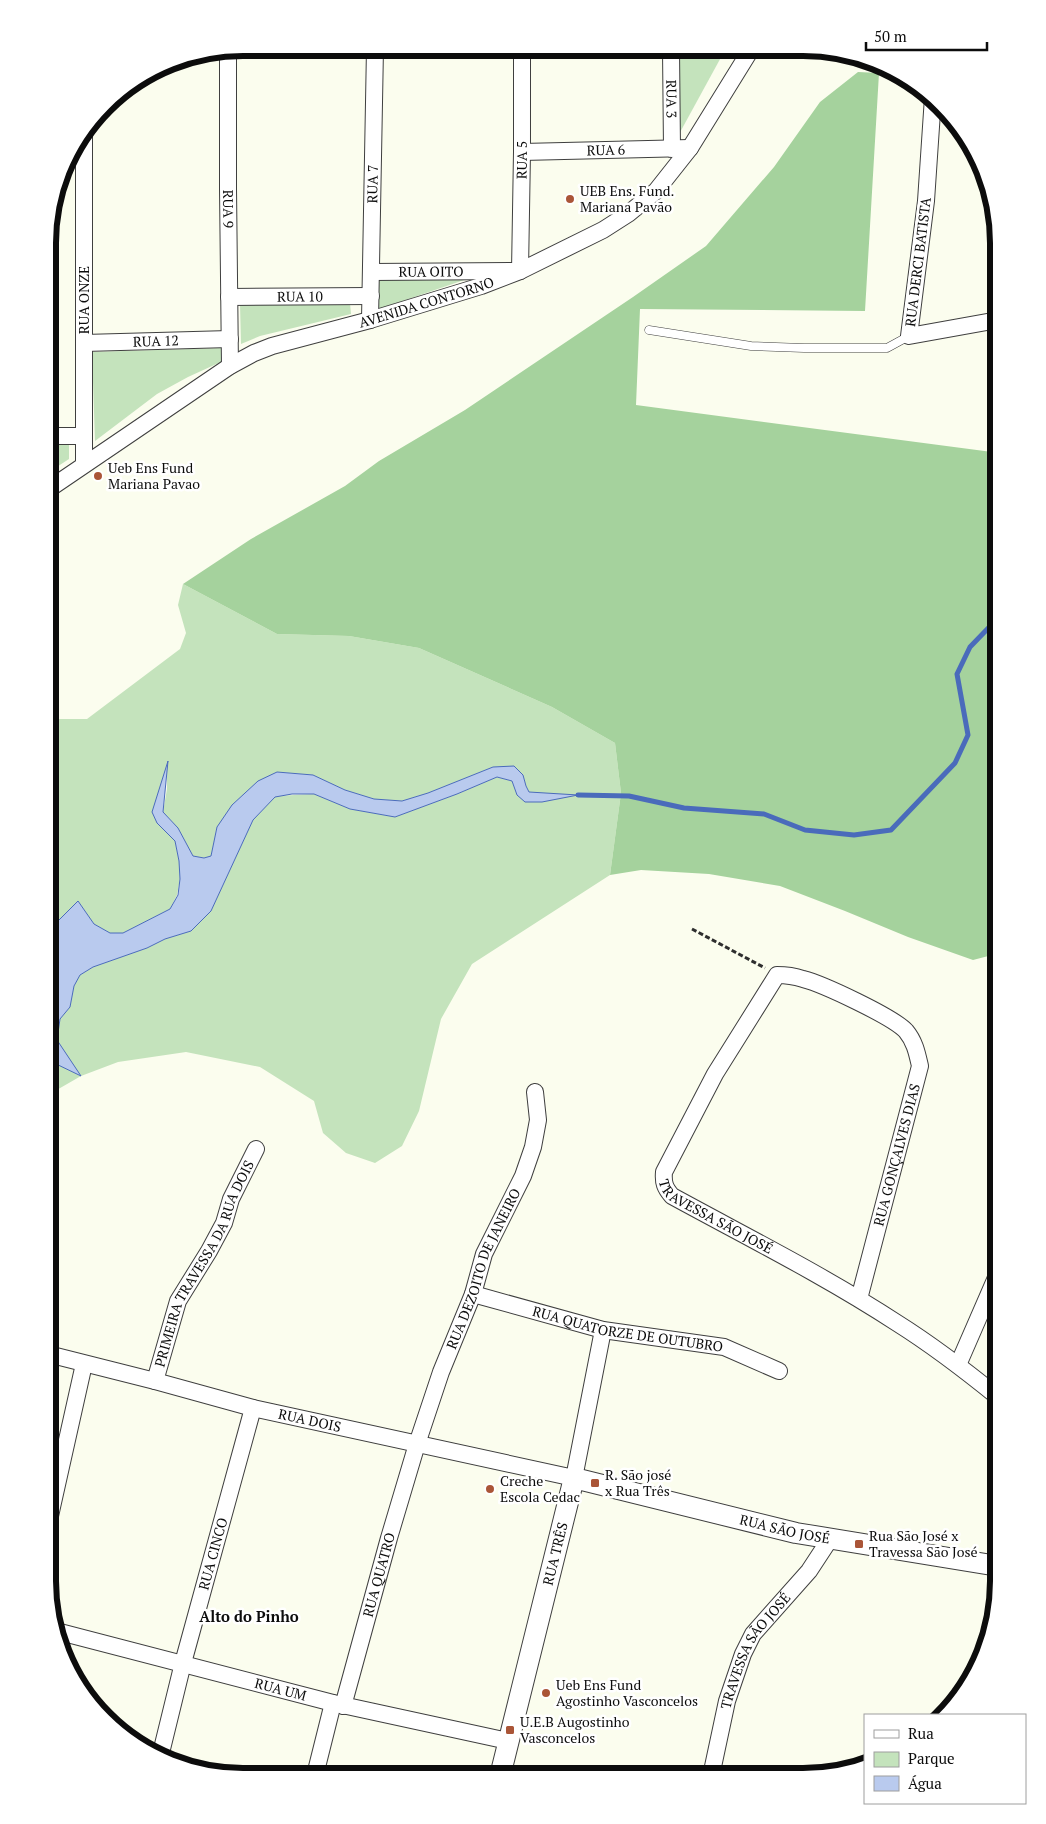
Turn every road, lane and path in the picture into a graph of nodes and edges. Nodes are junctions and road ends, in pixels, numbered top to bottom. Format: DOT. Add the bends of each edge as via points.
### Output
graph roads {
  1 [pos="375,56"];
  2 [pos="522,56"];
  3 [pos="670,56"];
  4 [pos="747,56"];
  5 [pos="228,57"];
  6 [pos="932,109"];
  7 [pos="84,145"];
  8 [pos="672,148"];
  9 [pos="690,148"];
  10 [pos="522,152"];
  11 [pos="520,271"];
  12 [pos="371,272"];
  13 [pos="371,296"];
  14 [pos="229,297"];
  15 [pos="370,320"];
  16 [pos="990,321"];
  17 [pos="649,330"];
  18 [pos="909,336"];
  19 [pos="230,339"];
  20 [pos="84,343"];
  21 [pos="230,366"];
  22 [pos="56,436"];
  23 [pos="84,436"];
  24 [pos="84,464"];
  25 [pos="56,484"];
  26 [pos="692,928"];
  27 [pos="777,975"];
  28 [pos="535,1092"];
  29 [pos="256,1149"];
  30 [pos="990,1292"];
  31 [pos="473,1294"];
  32 [pos="859,1299"];
  33 [pos="604,1330"];
  34 [pos="56,1356"];
  35 [pos="84,1364"];
  36 [pos="958,1365"];
  37 [pos="779,1371"];
  38 [pos="155,1381"];
  39 [pos="990,1391"];
  40 [pos="253,1408"];
  41 [pos="417,1444"];
  42 [pos="574,1478"];
  43 [pos="56,1489"];
  44 [pos="830,1540"];
  45 [pos="990,1565"];
  46 [pos="64,1633"];
  47 [pos="183,1664"];
  48 [pos="338,1705"];
  49 [pos="508,1741"];
  50 [pos="162,1749"];
  51 [pos="317,1768"];
  52 [pos="502,1768"];
  53 [pos="713,1768"];
  1 -- 12 [label="street, RUA 7"];
  2 -- 10 [label="street, RUA 5"];
  3 -- 8 [label="street, RUA 3"];
  4 -- 9 [label="street, AVENIDA CONTORNO"];
  5 -- 14 [label="street, RUA 9"];
  6 -- 18 [label="street, RUA DERCI BATISTA" via="926,201"];
  7 -- 20 [label="street, RUA ONZE"];
  8 -- 9 [label="street, RUA 6"];
  8 -- 10 [label="street, RUA 6"];
  9 -- 11 [label="street, AVENIDA CONTORNO" via="656,191 628,214"];
  10 -- 11 [label="street, RUA 5"];
  11 -- 12 [label="street, RUA OITO"];
  11 -- 15 [label="street, AVENIDA CONTORNO" via="447,298"];
  12 -- 13 [label="street, RUA 7"];
  13 -- 14 [label="street, RUA 10"];
  13 -- 15 [label="street, RUA 7"];
  14 -- 19 [label="street, RUA 9"];
  15 -- 21 [label="street, AVENIDA CONTORNO" via="272,346"];
  16 -- 18 [label="street, RUA DERCI BATISTA"];
  17 -- 18 [label="lane" via="752,346 804,348 887,348"];
  19 -- 20 [label="street, RUA 12"];
  19 -- 21 [label="street, RUA 9"];
  20 -- 23 [label="street, RUA ONZE"];
  21 -- 24 [label="street, AVENIDA CONTORNO"];
  22 -- 23 [label="street"];
  23 -- 24 [label="street, RUA ONZE"];
  24 -- 25 [label="street, AVENIDA CONTORNO"];
  26 -- 27 [label="path"];
  27 -- 32 [label="street, RUA GONÇALVES DIAS" via="806,979 860,1004 905,1031 916,1046 920,1066"];
  27 -- 32 [label="street, TRAVESSA SÃO JOSÉ" via="715,1074 664,1172 663,1182 672,1196"];
  28 -- 31 [label="street, RUA DEZOITO DE JANEIRO" via="538,1120 533,1147 484,1254"];
  29 -- 38 [label="street, PRIMEIRA TRAVESSA DA RUA DOIS" via="231,1198 220,1230 178,1301"];
  30 -- 36 [label="street"];
  31 -- 33 [label="street, RUA QUATORZE DE OUTUBRO"];
  31 -- 41 [label="street, RUA DEZOITO DE JANEIRO" via="441,1372"];
  32 -- 36 [label="street, TRAVESSA SÃO JOSÉ"];
  33 -- 37 [label="street, RUA QUATORZE DE OUTUBRO" via="724,1347"];
  33 -- 42 [label="street, RUA TRÊS"];
  34 -- 35 [label="street, RUA DOIS"];
  35 -- 38 [label="street, RUA DOIS"];
  35 -- 43 [label="street"];
  36 -- 39 [label="street, TRAVESSA SÃO JOSÉ"];
  38 -- 40 [label="street, RUA DOIS"];
  40 -- 41 [label="street, RUA DOIS"];
  40 -- 47 [label="street, RUA CINCO"];
  41 -- 42 [label="street, RUA DOIS"];
  41 -- 48 [label="street, RUA QUATRO"];
  42 -- 44 [label="street, RUA SÃO JOSÉ"];
  42 -- 49 [label="street, RUA TRÊS"];
  44 -- 45 [label="street, RUA SÃO JOSÉ"];
  44 -- 53 [label="street, TRAVESSA SÃO JOSÉ" via="809,1571 753,1634 727,1701"];
  46 -- 47 [label="street, RUA UM"];
  47 -- 48 [label="street, RUA UM"];
  47 -- 50 [label="street, RUA CINCO"];
  48 -- 49 [label="street, RUA UM"];
  48 -- 51 [label="street, RUA QUATRO"];
  49 -- 52 [label="street, RUA TRÊS"];
}
